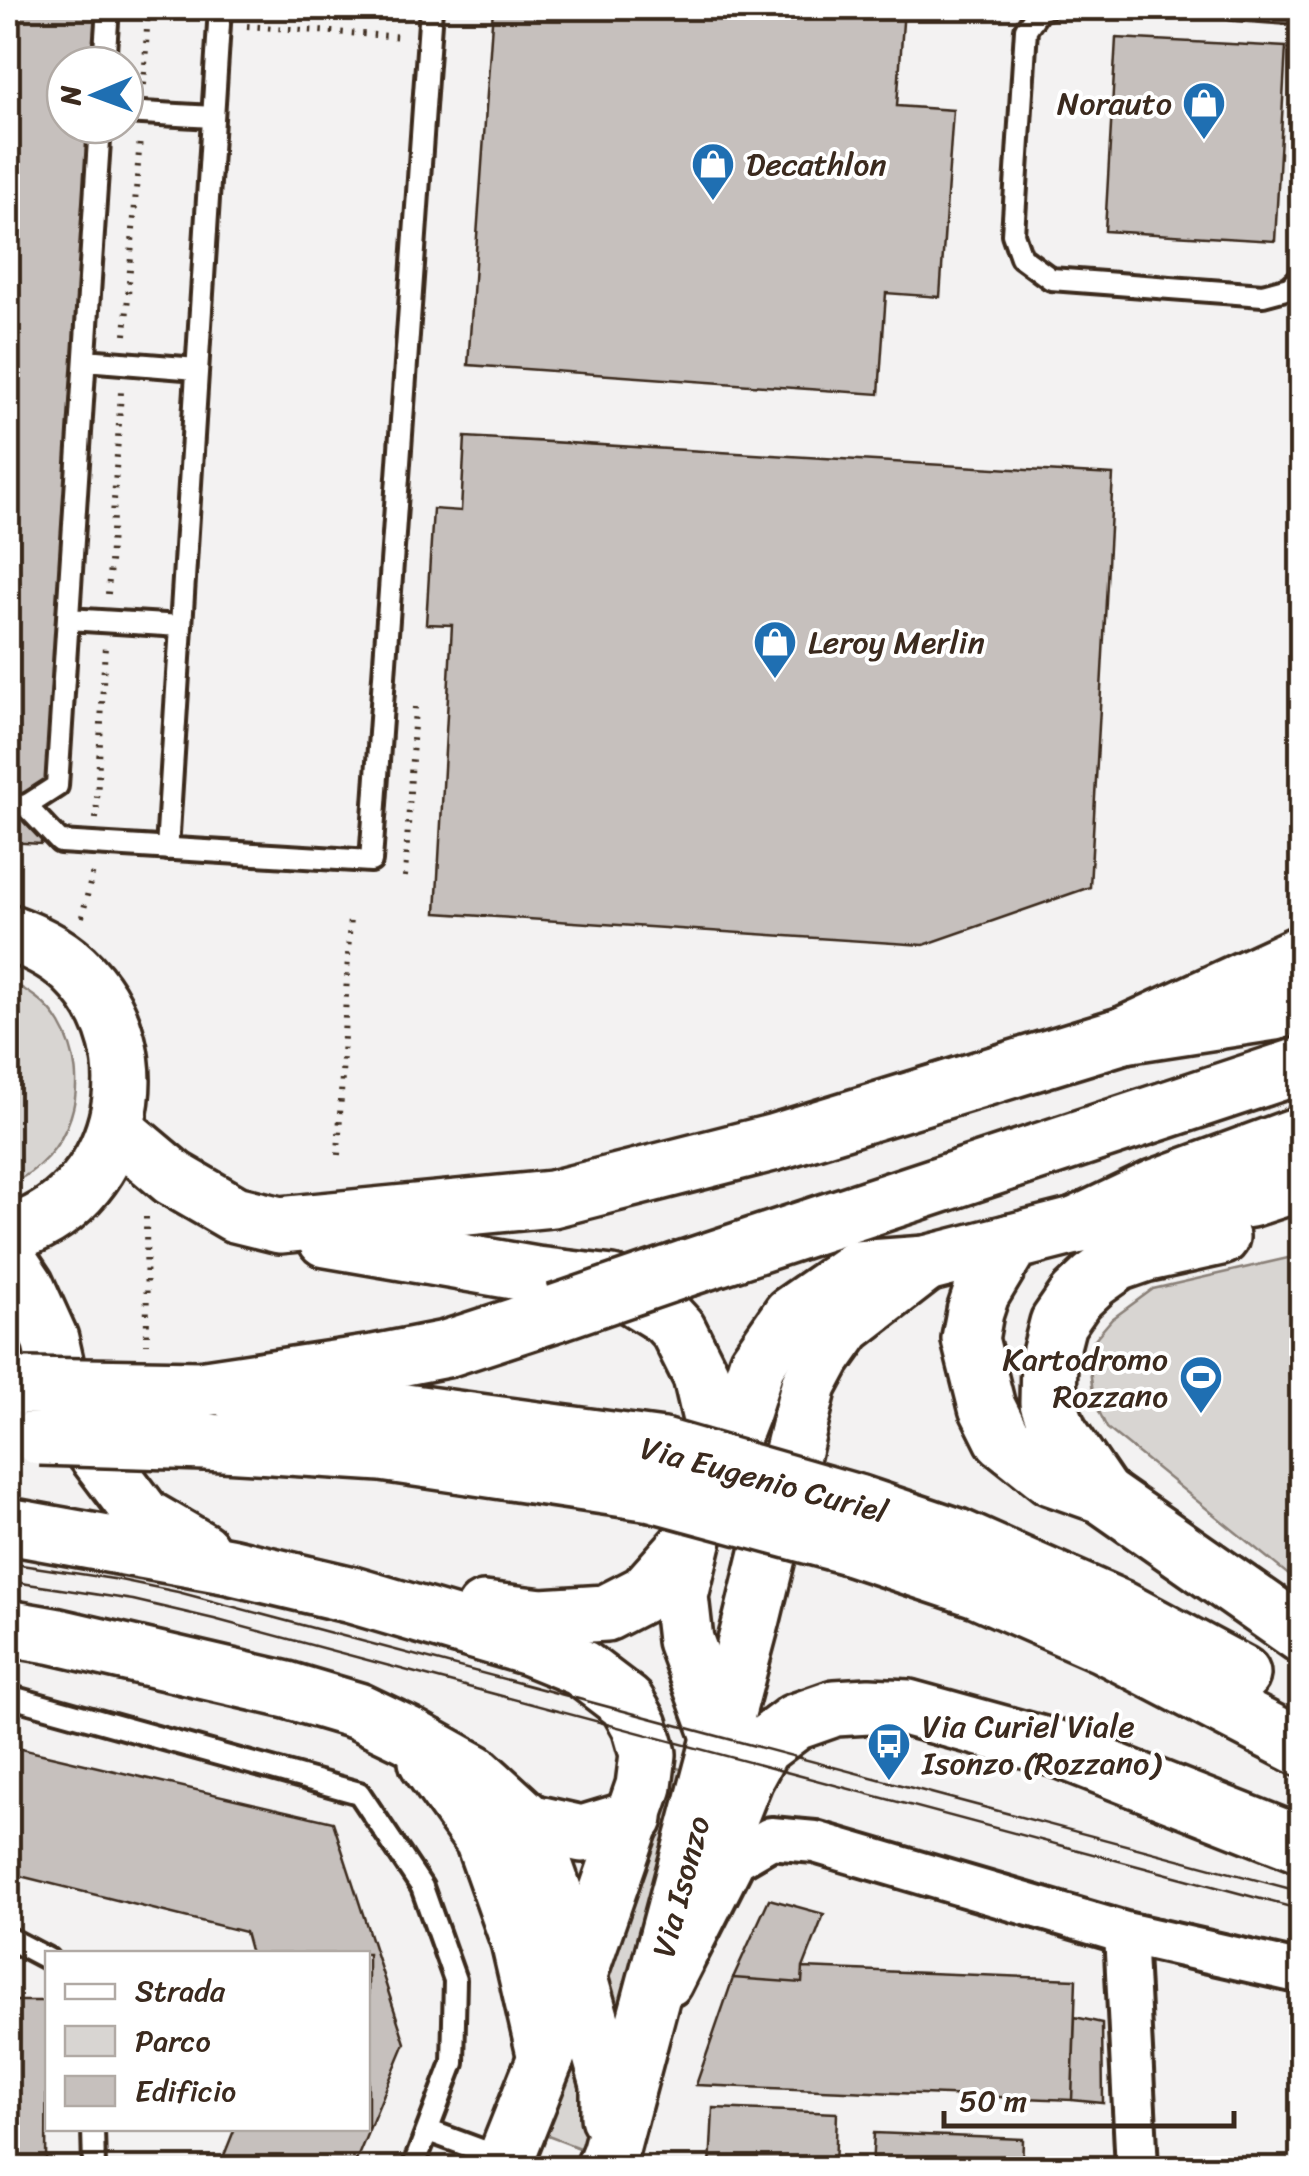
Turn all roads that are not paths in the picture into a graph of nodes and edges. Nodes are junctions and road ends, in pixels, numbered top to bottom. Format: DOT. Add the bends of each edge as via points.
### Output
graph roads {
  1 [pos="108,8"];
  2 [pos="432,8"];
  3 [pos="1046,8"];
  4 [pos="1233,8"];
  5 [pos="1302,13"];
  6 [pos="220,16"];
  7 [pos="105,45"];
  8 [pos="145,114"];
  9 [pos="213,117"];
  10 [pos="99,145"];
  11 [pos="1302,276"];
  12 [pos="85,360"];
  13 [pos="198,369"];
  14 [pos="68,619"];
  15 [pos="181,626"];
  16 [pos="17,805"];
  17 [pos="166,849"];
  18 [pos="8,932"];
  19 [pos="1302,953"];
  20 [pos="1302,1002"];
  21 [pos="1124,1035"];
  22 [pos="1302,1065"];
  23 [pos="116,1130"];
  24 [pos="1302,1134"];
  25 [pos="1302,1182"];
  26 [pos="1302,1217"];
  27 [pos="280,1225"];
  28 [pos="1074,1226"];
  29 [pos="8,1234"];
  30 [pos="1012,1242"];
  31 [pos="8,1259"];
  32 [pos="926,1264"];
  33 [pos="16,1386"];
  34 [pos="202,1416"];
  35 [pos="24,1437"];
  36 [pos="716,1476"];
  37 [pos="1102,1495"];
  38 [pos="852,1524"];
  39 [pos="8,1526"];
  40 [pos="694,1538"];
  41 [pos="229,1566"];
  42 [pos="352,1595"];
  43 [pos="8,1628"];
  44 [pos="1302,1635"];
  45 [pos="8,1696"];
  46 [pos="1302,1706"];
  47 [pos="408,1735"];
  48 [pos="720,1736"];
  49 [pos="1302,1748"];
  50 [pos="635,1818"];
  51 [pos="529,1822"];
  52 [pos="1302,1845"];
  53 [pos="1126,1933"];
  54 [pos="8,1938"];
  55 [pos="45,1957"];
  56 [pos="1302,1973"];
  57 [pos="578,1977"];
  58 [pos="634,2057"];
  59 [pos="546,2058"];
  60 [pos="93,2131"];
  61 [pos="429,2131"];
  62 [pos="607,2161"];
  63 [pos="512,2166"];
  64 [pos="94,2168"];
  65 [pos="413,2168"];
  66 [pos="1137,2168"];
  1 -- 7 [label="lane"];
  2 -- 17 [label="lane" via="371,861"];
  3 -- 11 [label="lane" via="1026,29 1014,234 1021,257 1051,279 1203,292 1263,296"];
  4 -- 5 [label="lane"];
  6 -- 9 [label="lane"];
  8 -- 9 [label="lane"];
  9 -- 13 [label="lane"];
  10 -- 12 [label="lane"];
  12 -- 13 [label="lane"];
  12 -- 14 [label="lane"];
  13 -- 15 [label="lane"];
  14 -- 15 [label="lane"];
  14 -- 16 [label="lane" via="58,786"];
  15 -- 17 [label="lane"];
  16 -- 17 [label="lane" via="60,842"];
  18 -- 23 [label="main road" via="40,944 75,970 101,1004 117,1044 122,1087"];
  19 -- 21 [label="main road"];
  20 -- 21 [label="main road"];
  21 -- 27 [label="main road" via="772,1144 552,1199"];
  22 -- 34 [label="main road, bridge" via="446,1349 374,1363"];
  23 -- 27 [label="main road" via="173,1178 235,1214"];
  23 -- 29 [label="main road" via="96,1171 67,1205"];
  24 -- 28 [label="main road" via="1157,1187"];
  25 -- 28 [label="main road" via="1250,1200"];
  26 -- 37 [label="main road" via="1126,1260 1094,1280 1065,1312 1050,1346 1048,1403"];
  27 -- 36 [label="main road" via="335,1242 612,1284 678,1330 712,1418"];
  28 -- 30 [label="main road"];
  30 -- 32 [label="main road"];
  30 -- 37 [label="main road" via="981,1294 970,1339 987,1406 1003,1439 1051,1477"];
  31 -- 41 [label="main road" via="50,1339 67,1415 144,1517"];
  32 -- 36 [label="main road" via="856,1269 790,1314 757,1362"];
  32 -- 48 [label="main road, Via Isonzo" via="846,1326 808,1385"];
  33 -- 34 [label="main road, Via Eugenio Curiel, bridge"];
  34 -- 35 [label="main road, Via Eugenio Curiel, bridge"];
  34 -- 38 [label="main road, Via Eugenio Curiel, bridge" via="361,1406 658,1470"];
  36 -- 40 [label="main road"];
  37 -- 44 [label="main road"];
  38 -- 46 [label="main road, Via Eugenio Curiel" via="954,1536 1119,1608"];
  38 -- 49 [label="main road, Via Eugenio Curiel"];
  39 -- 41 [label="main road"];
  40 -- 42 [label="main road" via="645,1593 606,1613 542,1617"];
  40 -- 48 [label="main road" via="680,1596 685,1640"];
  41 -- 42 [label="main road"];
  42 -- 50 [label="main road, Via Isonzo" via="529,1647 582,1668 627,1703 648,1754"];
  43 -- 47 [label="main road" via="287,1690 358,1711"];
  45 -- 61 [label="lane" via="359,1794 422,1887 455,1980 453,2063"];
  47 -- 51 [label="main road" via="474,1772"];
  47 -- 59 [label="main road" via="484,1840 519,1941"];
  48 -- 58 [label="main road, Via Isonzo"];
  50 -- 51 [label="main road" via="582,1834"];
  50 -- 57 [label="main road, Via Isonzo"];
  51 -- 57 [label="main road"];
  52 -- 58 [label="main road" via="1060,1750 908,1708 836,1708 795,1722 762,1748"];
  53 -- 56 [label="street"];
  53 -- 58 [label="street" via="814,1842 771,1838 735,1859"];
  53 -- 66 [label="street"];
  54 -- 55 [label="lane"];
  57 -- 59 [label="main road, Via Isonzo"];
  57 -- 62 [label="main road, Via Isonzo" via="608,2084"];
  58 -- 62 [label="main road, Via Isonzo"];
  59 -- 63 [label="main road, Via Isonzo"];
  60 -- 64 [label="lane"];
  61 -- 63 [label="lane"];
  61 -- 65 [label="lane"];
}
